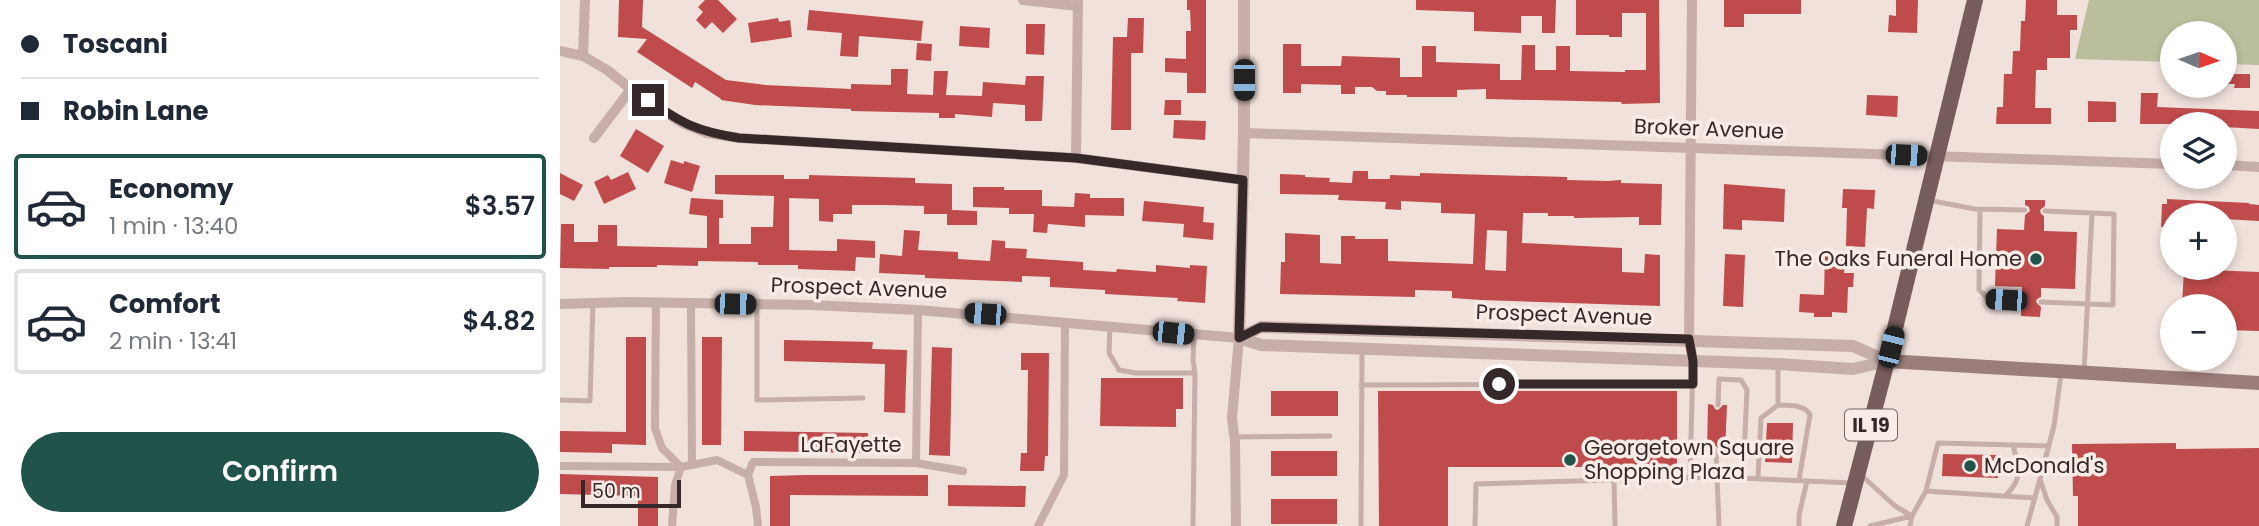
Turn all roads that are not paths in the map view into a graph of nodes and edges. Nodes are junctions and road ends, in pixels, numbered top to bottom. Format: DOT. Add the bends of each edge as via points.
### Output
graph roads {
  1 [pos="585,0"];
  2 [pos="1023,0"];
  3 [pos="1244,0"];
  4 [pos="1692,0"];
  5 [pos="1975,0"];
  6 [pos="1078,3"];
  7 [pos="560,51"];
  8 [pos="583,56"];
  9 [pos="631,89"];
  10 [pos="1244,133"];
  11 [pos="594,138"];
  12 [pos="1690,148"];
  13 [pos="1938,157"];
  14 [pos="1076,158"];
  15 [pos="2160,164"];
  16 [pos="2237,166"];
  17 [pos="2259,167"];
  18 [pos="1243,180"];
  19 [pos="1927,200"];
  20 [pos="1980,209"];
  21 [pos="2025,211"];
  22 [pos="2045,211"];
  23 [pos="2092,213"];
  24 [pos="2021,301"];
  25 [pos="2041,302"];
  26 [pos="593,303"];
  27 [pos="656,303"];
  28 [pos="560,304"];
  29 [pos="691,304"];
  30 [pos="2087,304"];
  31 [pos="757,305"];
  32 [pos="918,310"];
  33 [pos="1065,322"];
  34 [pos="1110,326"];
  35 [pos="1194,335"];
  36 [pos="1239,338"];
  37 [pos="1689,339"];
  38 [pos="1362,349"];
  39 [pos="1693,361"];
  40 [pos="1887,361"];
  41 [pos="1778,364"];
  42 [pos="2061,371"];
  43 [pos="2084,372"];
  44 [pos="1195,373"];
  45 [pos="2259,383"];
  46 [pos="1693,384"];
  47 [pos="1361,385"];
  48 [pos="863,398"];
  49 [pos="560,400"];
  50 [pos="1718,405"];
  51 [pos="1778,405"];
  52 [pos="1330,436"];
  53 [pos="1234,437"];
  54 [pos="2013,445"];
  55 [pos="2048,446"];
  56 [pos="1716,451"];
  57 [pos="916,463"];
  58 [pos="692,465"];
  59 [pos="560,466"];
  60 [pos="681,467"];
  61 [pos="963,471"];
  62 [pos="748,475"];
  63 [pos="1690,477"];
  64 [pos="1717,477"];
  65 [pos="1743,478"];
  66 [pos="1758,478"];
  67 [pos="1857,478"];
  68 [pos="1614,479"];
  69 [pos="2040,479"];
  70 [pos="1799,480"];
  71 [pos="1807,481"];
  72 [pos="1926,491"];
  73 [pos="2005,496"];
  74 [pos="2035,498"];
  75 [pos="1912,516"];
  76 [pos="672,526"];
  77 [pos="758,526"];
  78 [pos="1038,526"];
  79 [pos="1194,526"];
  80 [pos="1236,526"];
  81 [pos="1361,526"];
  82 [pos="1475,526"];
  83 [pos="1615,526"];
  84 [pos="1719,526"];
  85 [pos="1799,526"];
  86 [pos="1844,526"];
  87 [pos="1870,526"];
  88 [pos="1910,526"];
  89 [pos="2027,526"];
  90 [pos="2057,526"];
  1 -- 8 [label="street"];
  2 -- 6 [label="street"];
  3 -- 10 [label="street"];
  4 -- 12 [label="street"];
  5 -- 13 [label="main road, IL 19"];
  6 -- 14 [label="street"];
  7 -- 8 [label="street"];
  8 -- 9 [label="street"];
  9 -- 11 [label="street"];
  9 -- 14 [label="street" via="682,123 739,138"];
  10 -- 12 [label="street, Broker Avenue"];
  10 -- 18 [label="street"];
  12 -- 13 [label="street, Broker Avenue"];
  12 -- 37 [label="street"];
  13 -- 15 [label="street, Broker Avenue"];
  13 -- 19 [label="main road, IL 19"];
  14 -- 18 [label="street"];
  16 -- 17 [label="street"];
  18 -- 36 [label="street"];
  19 -- 20 [label="lane"];
  19 -- 40 [label="main road, IL 19"];
  20 -- 21 [label="lane"];
  20 -- 24 [label="lane" via="1979,290 1990,300"];
  22 -- 23 [label="lane"];
  23 -- 30 [label="lane"];
  23 -- 30 [label="lane" via="2114,214 2113,305"];
  25 -- 30 [label="lane"];
  26 -- 27 [label="street, Prospect Avenue"];
  26 -- 28 [label="street, Prospect Avenue"];
  26 -- 49 [label="lane" via="590,401"];
  27 -- 29 [label="street, Prospect Avenue"];
  27 -- 60 [label="street" via="655,428 662,448"];
  29 -- 31 [label="street, Prospect Avenue"];
  29 -- 58 [label="street"];
  30 -- 43 [label="lane"];
  31 -- 32 [label="street, Prospect Avenue"];
  31 -- 48 [label="lane" via="757,400"];
  32 -- 33 [label="street, Prospect Avenue"];
  32 -- 57 [label="street"];
  33 -- 34 [label="street, Prospect Avenue"];
  33 -- 78 [label="street" via="1064,475"];
  34 -- 35 [label="street, Prospect Avenue"];
  34 -- 44 [label="lane" via="1109,353 1119,370"];
  35 -- 36 [label="street, Prospect Avenue"];
  35 -- 44 [label="lane"];
  36 -- 37 [label="street, Prospect Avenue" via="1261,327"];
  36 -- 38 [label="street, Prospect Avenue" via="1261,345"];
  36 -- 53 [label="street"];
  37 -- 39 [label="street"];
  37 -- 40 [label="street, Prospect Avenue" via="1853,346"];
  38 -- 39 [label="street, Prospect Avenue"];
  38 -- 47 [label="lane"];
  39 -- 41 [label="street, Prospect Avenue"];
  39 -- 46 [label="lane"];
  40 -- 41 [label="street, Prospect Avenue" via="1853,369"];
  40 -- 42 [label="main road, Prospect Avenue"];
  40 -- 67 [label="main road, IL 19"];
  41 -- 51 [label="lane"];
  42 -- 43 [label="main road, Prospect Avenue"];
  42 -- 55 [label="lane"];
  43 -- 45 [label="main road, Prospect Avenue"];
  44 -- 79 [label="lane"];
  46 -- 47 [label="lane"];
  46 -- 63 [label="lane"];
  47 -- 81 [label="lane"];
  50 -- 65 [label="lane" via="1719,379 1741,380 1747,390"];
  51 -- 66 [label="lane" via="1761,418"];
  51 -- 70 [label="lane" via="1802,407 1810,415"];
  52 -- 53 [label="lane"];
  53 -- 80 [label="street"];
  54 -- 55 [label="lane"];
  54 -- 72 [label="lane" via="1938,443"];
  54 -- 73 [label="lane" via="2019,469 2017,485"];
  55 -- 69 [label="lane"];
  56 -- 64 [label="lane"];
  57 -- 61 [label="street, LaFayette"];
  57 -- 62 [label="street, LaFayette" via="753,462"];
  58 -- 60 [label="street"];
  58 -- 62 [label="street" via="717,460"];
  59 -- 60 [label="street"];
  60 -- 76 [label="street"];
  62 -- 77 [label="street"];
  63 -- 64 [label="lane"];
  63 -- 68 [label="lane"];
  64 -- 65 [label="lane"];
  64 -- 84 [label="lane"];
  65 -- 66 [label="lane"];
  66 -- 70 [label="lane"];
  67 -- 71 [label="lane"];
  67 -- 75 [label="lane"];
  67 -- 86 [label="main road, IL 19"];
  68 -- 82 [label="lane" via="1476,484"];
  68 -- 83 [label="lane"];
  69 -- 74 [label="lane"];
  69 -- 90 [label="lane"];
  70 -- 71 [label="lane"];
  71 -- 85 [label="lane"];
  72 -- 73 [label="lane"];
  72 -- 75 [label="lane"];
  73 -- 74 [label="lane"];
  74 -- 89 [label="lane"];
  75 -- 87 [label="lane"];
  75 -- 88 [label="lane"];
}
